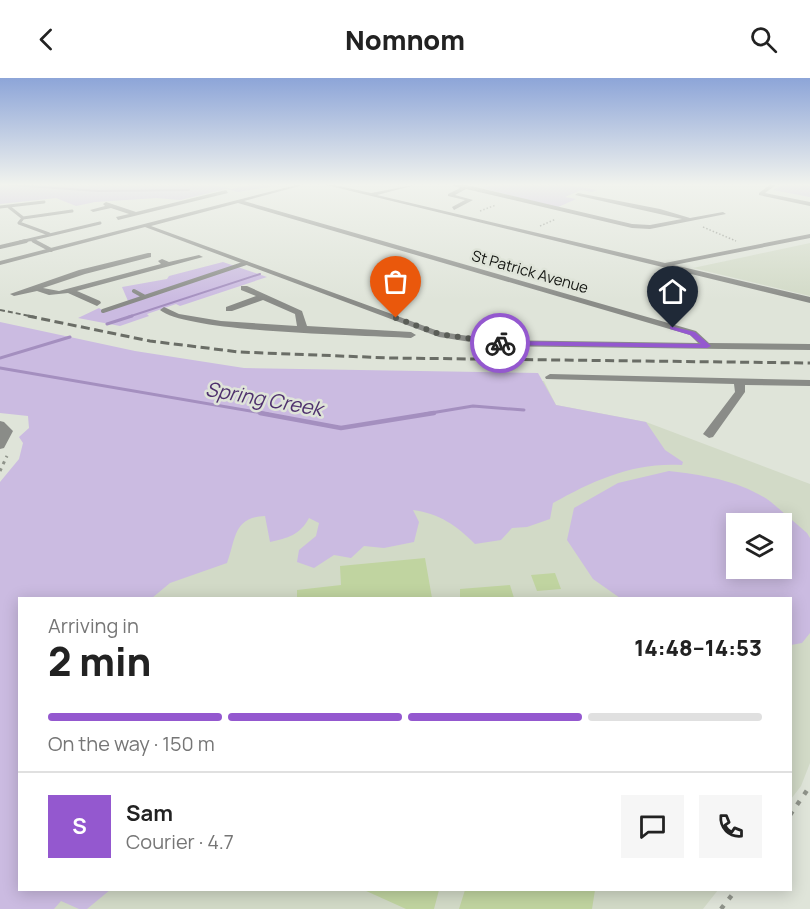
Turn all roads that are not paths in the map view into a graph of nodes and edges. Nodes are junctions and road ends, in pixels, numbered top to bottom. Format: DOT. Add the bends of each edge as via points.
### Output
graph roads {
  1 [pos="19,223"];
  2 [pos="100,223"];
  3 [pos="153,223"];
  4 [pos="312,223"];
  5 [pos="485,223"];
  6 [pos="620,223"];
  7 [pos="673,223"];
  8 [pos="144,225"];
  9 [pos="49,234"];
  10 [pos="810,236"];
  11 [pos="32,240"];
  12 [pos="0,247"];
  13 [pos="141,248"];
  14 [pos="51,250"];
  15 [pos="147,255"];
  16 [pos="199,257"];
  17 [pos="246,262"];
  18 [pos="0,263"];
  19 [pos="168,264"];
  20 [pos="662,265"];
  21 [pos="244,288"];
  22 [pos="36,289"];
  23 [pos="68,290"];
  24 [pos="134,291"];
  25 [pos="14,294"];
  26 [pos="145,297"];
  27 [pos="262,297"];
  28 [pos="810,300"];
  29 [pos="97,303"];
  30 [pos="229,309"];
  31 [pos="164,310"];
  32 [pos="102,311"];
  33 [pos="304,328"];
  34 [pos="411,335"];
  35 [pos="707,346"];
  36 [pos="810,347"];
  37 [pos="550,377"];
  38 [pos="739,381"];
  39 [pos="810,383"];
  40 [pos="0,424"];
  41 [pos="709,434"];
  42 [pos="0,445"];
  1 -- 9 [label="lane"];
  2 -- 9 [label="lane"];
  3 -- 8 [label="street"];
  4 -- 35 [label="street, St Patrick Avenue" via="693,333"];
  5 -- 20 [label="street"];
  6 -- 7 [label="street" via="641,227"];
  8 -- 14 [label="street"];
  8 -- 17 [label="street"];
  9 -- 11 [label="lane"];
  10 -- 20 [label="street"];
  11 -- 12 [label="lane"];
  11 -- 14 [label="lane"];
  13 -- 15 [label="street"];
  14 -- 18 [label="street"];
  15 -- 19 [label="street"];
  15 -- 22 [label="street" via="51,281"];
  16 -- 19 [label="street"];
  17 -- 26 [label="lane"];
  17 -- 35 [label="street" via="439,334 468,340"];
  19 -- 23 [label="street"];
  20 -- 28 [label="street"];
  21 -- 27 [label="street"];
  22 -- 23 [label="street" via="49,293"];
  22 -- 25 [label="street"];
  23 -- 29 [label="street"];
  24 -- 26 [label="lane"];
  26 -- 32 [label="lane"];
  27 -- 30 [label="street"];
  27 -- 33 [label="street" via="299,313"];
  31 -- 33 [label="street" via="221,324"];
  33 -- 34 [label="street"];
  35 -- 36 [label="street"];
  37 -- 38 [label="street"];
  38 -- 39 [label="street"];
  38 -- 41 [label="street" via="740,392"];
  40 -- 42 [label="street" via="7,431"];
}
